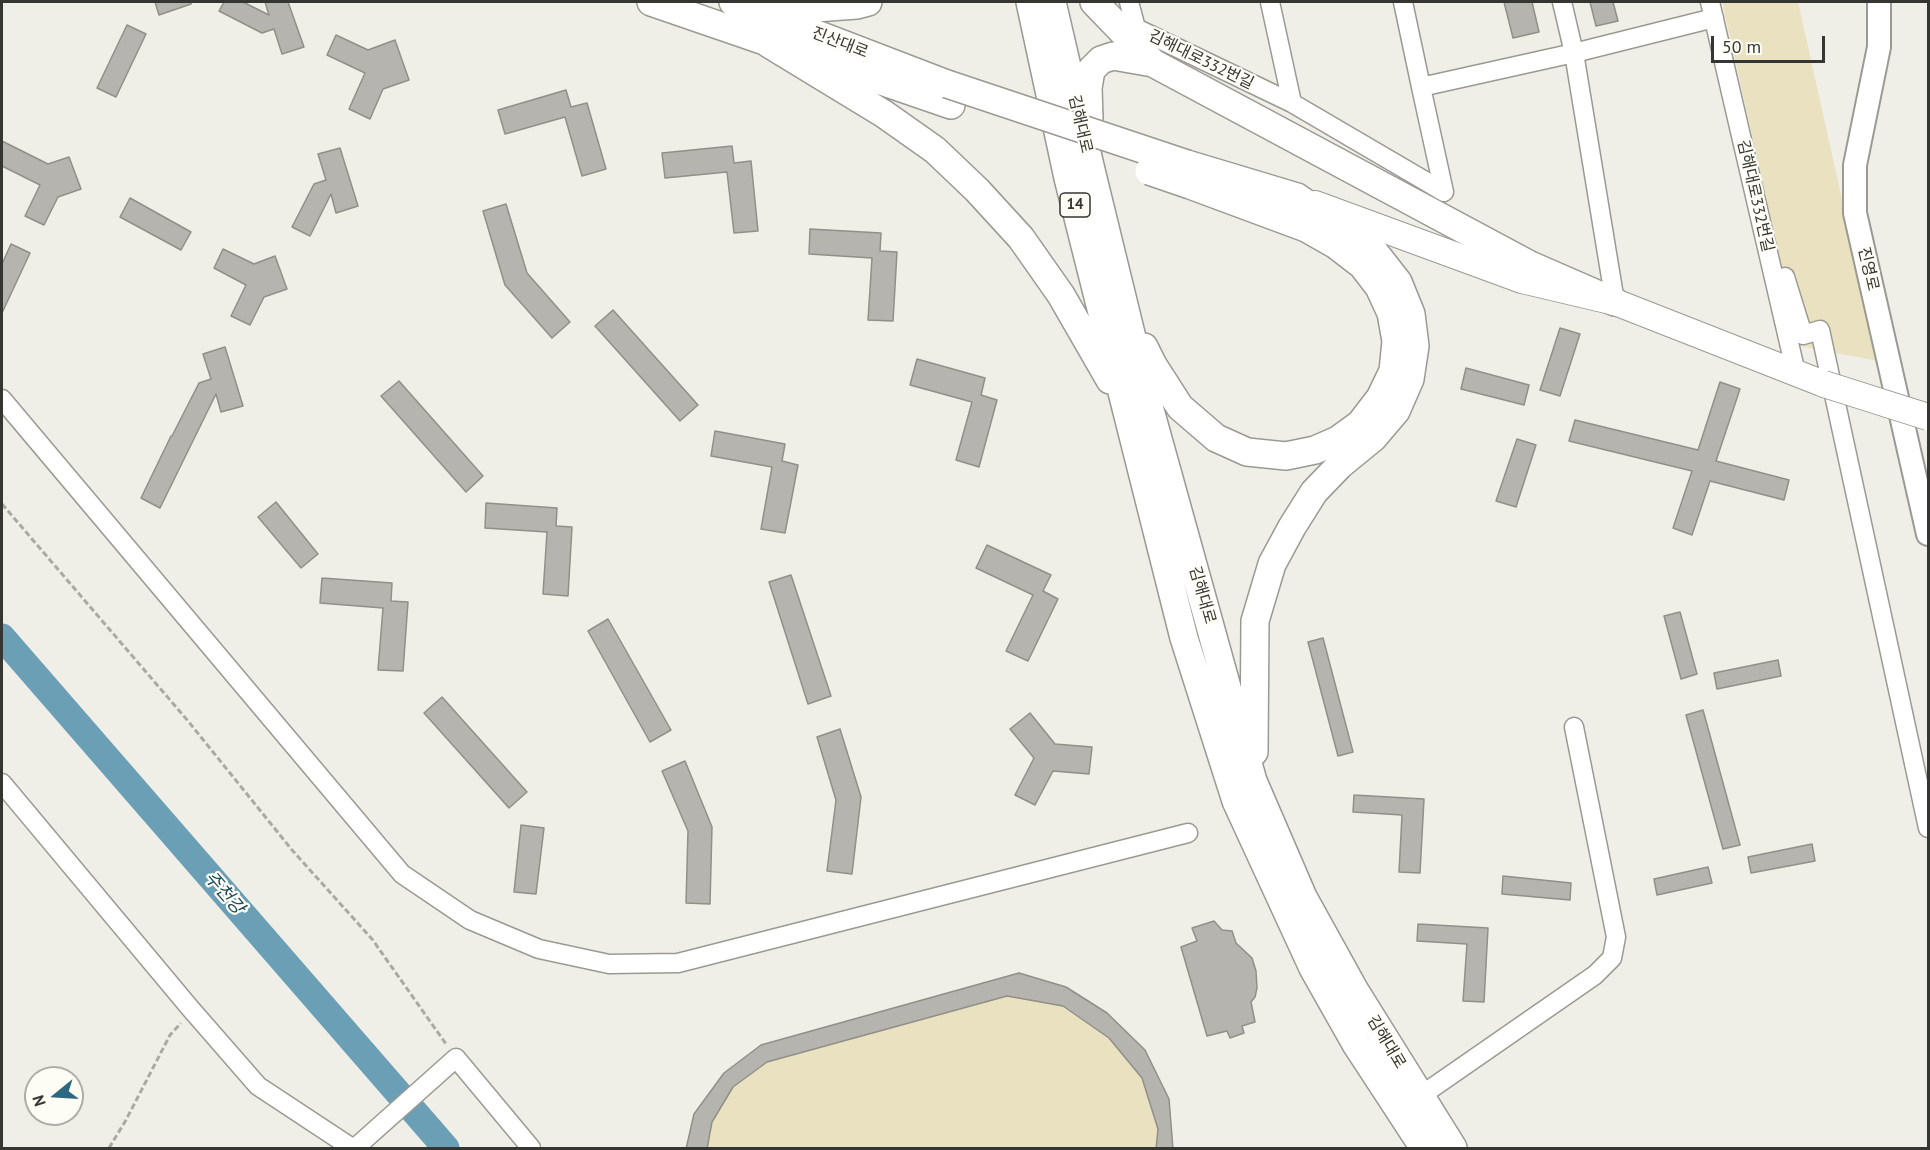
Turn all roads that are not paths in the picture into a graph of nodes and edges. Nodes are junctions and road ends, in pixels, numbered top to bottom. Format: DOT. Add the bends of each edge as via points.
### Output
graph roads {
  1 [pos="651,2"];
  2 [pos="733,2"];
  3 [pos="770,2"];
  4 [pos="868,2"];
  5 [pos="1030,2"];
  6 [pos="1052,2"];
  7 [pos="1094,2"];
  8 [pos="1129,2"];
  9 [pos="1270,2"];
  10 [pos="1403,2"];
  11 [pos="1562,2"];
  12 [pos="1879,2"];
  13 [pos="1712,10"];
  14 [pos="769,44"];
  15 [pos="1574,53"];
  16 [pos="1153,63"];
  17 [pos="1421,87"];
  18 [pos="949,94"];
  19 [pos="1292,103"];
  20 [pos="1090,170"];
  21 [pos="1188,174"];
  22 [pos="1297,197"];
  23 [pos="1774,281"];
  24 [pos="1615,302"];
  25 [pos="1127,315"];
  26 [pos="1796,373"];
  27 [pos="2,399"];
  28 [pos="1126,408"];
  29 [pos="1929,417"];
  30 [pos="1929,534"];
  31 [pos="1574,727"];
  32 [pos="1253,781"];
  33 [pos="2,783"];
  34 [pos="1929,828"];
  35 [pos="1188,833"];
  36 [pos="1419,1097"];
  37 [pos="356,1147"];
  38 [pos="531,1149"];
  39 [pos="1424,1149"];
  40 [pos="1453,1149"];
  1 -- 14 [label="main road"];
  2 -- 18 [label="main road, 진산대로"];
  3 -- 4 [label="main road" via="815,8"];
  5 -- 28 [label="main road, 김해대로 / 14" via="1068,178"];
  6 -- 20 [label="main road, 김해대로 / 14"];
  7 -- 16 [label="main road"];
  8 -- 19 [label="street, 김해대로332번길" via="1136,28"];
  9 -- 19 [label="street"];
  10 -- 17 [label="street, 김해대로332번길"];
  11 -- 15 [label="street"];
  12 -- 30 [label="street, 진영로" via="1880,47 1855,165 1855,213"];
  13 -- 15 [label="street, 김해대로332번길"];
  13 -- 23 [label="street, 김해대로332번길"];
  14 -- 18 [label="main road"];
  14 -- 28 [label="main road" via="935,150 977,190 1021,238 1061,295"];
  15 -- 17 [label="street, 김해대로332번길"];
  15 -- 24 [label="street"];
  16 -- 20 [label="main road" via="1113,56 1101,60 1091,70"];
  16 -- 24 [label="main road" via="1530,265"];
  17 -- 19 [label="street, 김해대로332번길" via="1444,192"];
  18 -- 21 [label="main road, bridge"];
  20 -- 25 [label="main road, 김해대로 / 14"];
  21 -- 22 [label="main road"];
  21 -- 25 [label="main road" via="1306,228 1362,265 1391,313 1396,341 1392,371 1380,398 1360,424 1338,440 1286,456 1247,452 1215,438 1180,407"];
  22 -- 24 [label="main road" via="1522,280"];
  22 -- 32 [label="main road" via="1373,250 1398,282 1411,314 1415,346 1410,379 1396,411 1373,438 1314,492 1272,564 1255,621"];
  23 -- 26 [label="street, 김해대로332번길"];
  23 -- 34 [label="street" via="1785,277 1803,335 1820,330"];
  24 -- 26 [label="main road"];
  25 -- 32 [label="main road, 김해대로"];
  26 -- 29 [label="main road, bridge"];
  27 -- 35 [label="street" via="402,874 470,920 539,949 609,964 678,963"];
  28 -- 39 [label="main road, 김해대로" via="1184,638 1236,801 1313,968 1356,1044"];
  31 -- 36 [label="street" via="1616,937 1612,958 1595,975"];
  32 -- 36 [label="main road, 김해대로" via="1303,897"];
  33 -- 37 [label="street" via="258,1086"];
  36 -- 40 [label="main road, 김해대로"];
  37 -- 38 [label="street" via="452,1063"];
}
